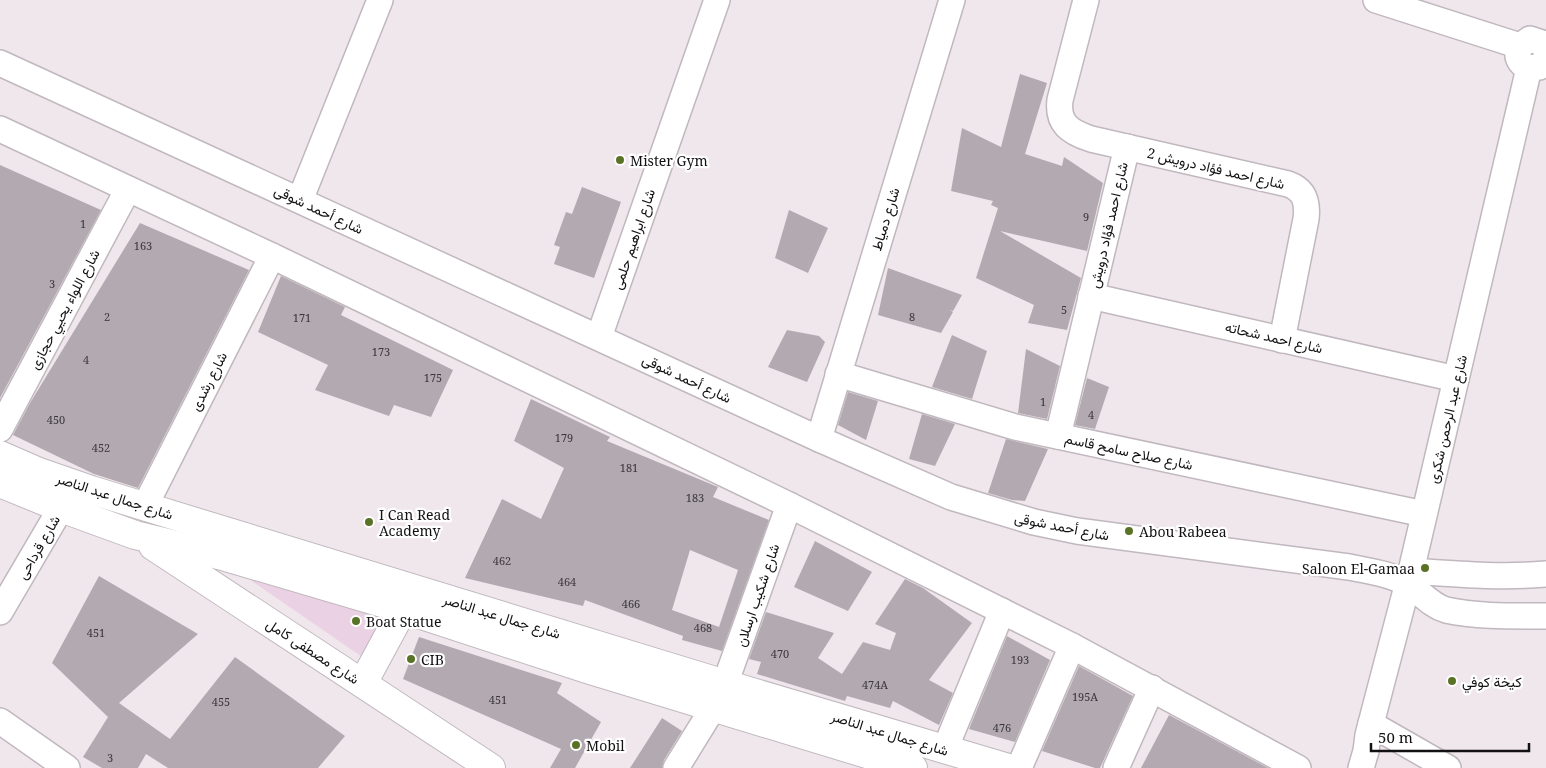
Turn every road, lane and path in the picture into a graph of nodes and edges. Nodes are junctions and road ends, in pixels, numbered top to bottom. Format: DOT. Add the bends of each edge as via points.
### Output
graph roads {
  1 [pos="380,0"];
  2 [pos="717,0"];
  3 [pos="952,0"];
  4 [pos="1086,0"];
  5 [pos="1376,0"];
  6 [pos="1546,49"];
  7 [pos="1532,57"];
  8 [pos="0,63"];
  9 [pos="0,129"];
  10 [pos="1127,147"];
  11 [pos="128,189"];
  12 [pos="300,200"];
  13 [pos="272,256"];
  14 [pos="1091,296"];
  15 [pos="599,337"];
  16 [pos="1282,340"];
  17 [pos="838,374"];
  18 [pos="1456,379"];
  19 [pos="0,429"];
  20 [pos="1058,436"];
  21 [pos="819,439"];
  22 [pos="0,454"];
  23 [pos="0,483"];
  24 [pos="789,505"];
  25 [pos="145,506"];
  26 [pos="61,508"];
  27 [pos="1424,514"];
  28 [pos="135,534"];
  29 [pos="1546,574"];
  30 [pos="1409,577"];
  31 [pos="406,598"];
  32 [pos="1002,611"];
  33 [pos="0,612"];
  34 [pos="1546,616"];
  35 [pos="1072,646"];
  36 [pos="362,683"];
  37 [pos="726,684"];
  38 [pos="1152,688"];
  39 [pos="713,708"];
  40 [pos="0,722"];
  41 [pos="1371,724"];
  42 [pos="945,749"];
  43 [pos="488,767"];
  44 [pos="67,768"];
  45 [pos="676,768"];
  46 [pos="914,768"];
  47 [pos="1008,768"];
  48 [pos="1019,768"];
  49 [pos="1116,768"];
  50 [pos="1298,768"];
  51 [pos="1361,768"];
  52 [pos="1448,768"];
  1 -- 12 [label="street"];
  2 -- 15 [label="street, شارع ابراهيم حلمى"];
  3 -- 17 [label="street, شارع دمياط"];
  4 -- 10 [label="street, شارع احمد فؤاد درويش" via="1060,100 1061,118 1073,132"];
  5 -- 7 [label="street"];
  6 -- 7 [label="street" via="1535,39 1526,40"];
  7 -- 18 [label="street, شارع عبد الرحمن شكرى"];
  8 -- 12 [label="street, شارع أحمد شوقى"];
  9 -- 11 [label="street"];
  10 -- 14 [label="street, شارع احمد فؤاد درويش"];
  10 -- 16 [label="street, شارع احمد فؤاد درويش 2" via="1288,184 1301,191 1307,204 1306,219"];
  11 -- 13 [label="street"];
  11 -- 19 [label="street, شارع اللواء يحيي حجازى"];
  12 -- 15 [label="street, شارع أحمد شوقى"];
  13 -- 24 [label="street"];
  13 -- 25 [label="street, شارع رشدى"];
  14 -- 16 [label="street, شارع احمد شحاته"];
  14 -- 20 [label="street, شارع احمد فؤاد درويش"];
  15 -- 21 [label="street, شارع أحمد شوقى"];
  16 -- 18 [label="street, شارع احمد شحاته"];
  17 -- 20 [label="street, شارع صلاح سامح قاسم"];
  17 -- 21 [label="street, شارع دمياط"];
  18 -- 27 [label="street, شارع عبد الرحمن شكرى"];
  20 -- 27 [label="street, شارع صلاح سامح قاسم"];
  21 -- 30 [label="street, شارع أحمد شوقى" via="951,497 1034,522 1077,531"];
  22 -- 25 [label="main road, شارع جمال عبد الناصر" via="57,478"];
  23 -- 26 [label="main road, شارع جمال عبد الناصر"];
  24 -- 32 [label="street"];
  24 -- 37 [label="street, شارع شكيب ارسلان"];
  25 -- 31 [label="main road, شارع جمال عبد الناصر"];
  26 -- 28 [label="main road, شارع جمال عبد الناصر"];
  26 -- 33 [label="street, شارع قرداحى"];
  27 -- 30 [label="street, شارع عبد الرحمن شكرى"];
  28 -- 31 [label="main road, شارع جمال عبد الناصر"];
  28 -- 36 [label="main road, شارع مصطفى كامل"];
  29 -- 30 [label="street"];
  30 -- 34 [label="street" via="1437,606 1446,610"];
  30 -- 41 [label="street, شارع عبد الرحمن شكرى"];
  31 -- 36 [label="main road"];
  31 -- 37 [label="main road, شارع جمال عبد الناصر"];
  31 -- 39 [label="main road, شارع جمال عبد الناصر"];
  32 -- 35 [label="street"];
  32 -- 42 [label="street"];
  35 -- 38 [label="street"];
  35 -- 48 [label="street"];
  36 -- 43 [label="main road, شارع مصطفى كامل"];
  37 -- 42 [label="main road, شارع جمال عبد الناصر"];
  38 -- 49 [label="street"];
  38 -- 50 [label="street"];
  39 -- 45 [label="street"];
  39 -- 46 [label="main road, شارع جمال عبد الناصر"];
  40 -- 44 [label="street"];
  41 -- 51 [label="street, شارع عبد الرحمن شكرى"];
  41 -- 52 [label="street"];
  42 -- 47 [label="main road, شارع جمال عبد الناصر"];
}
